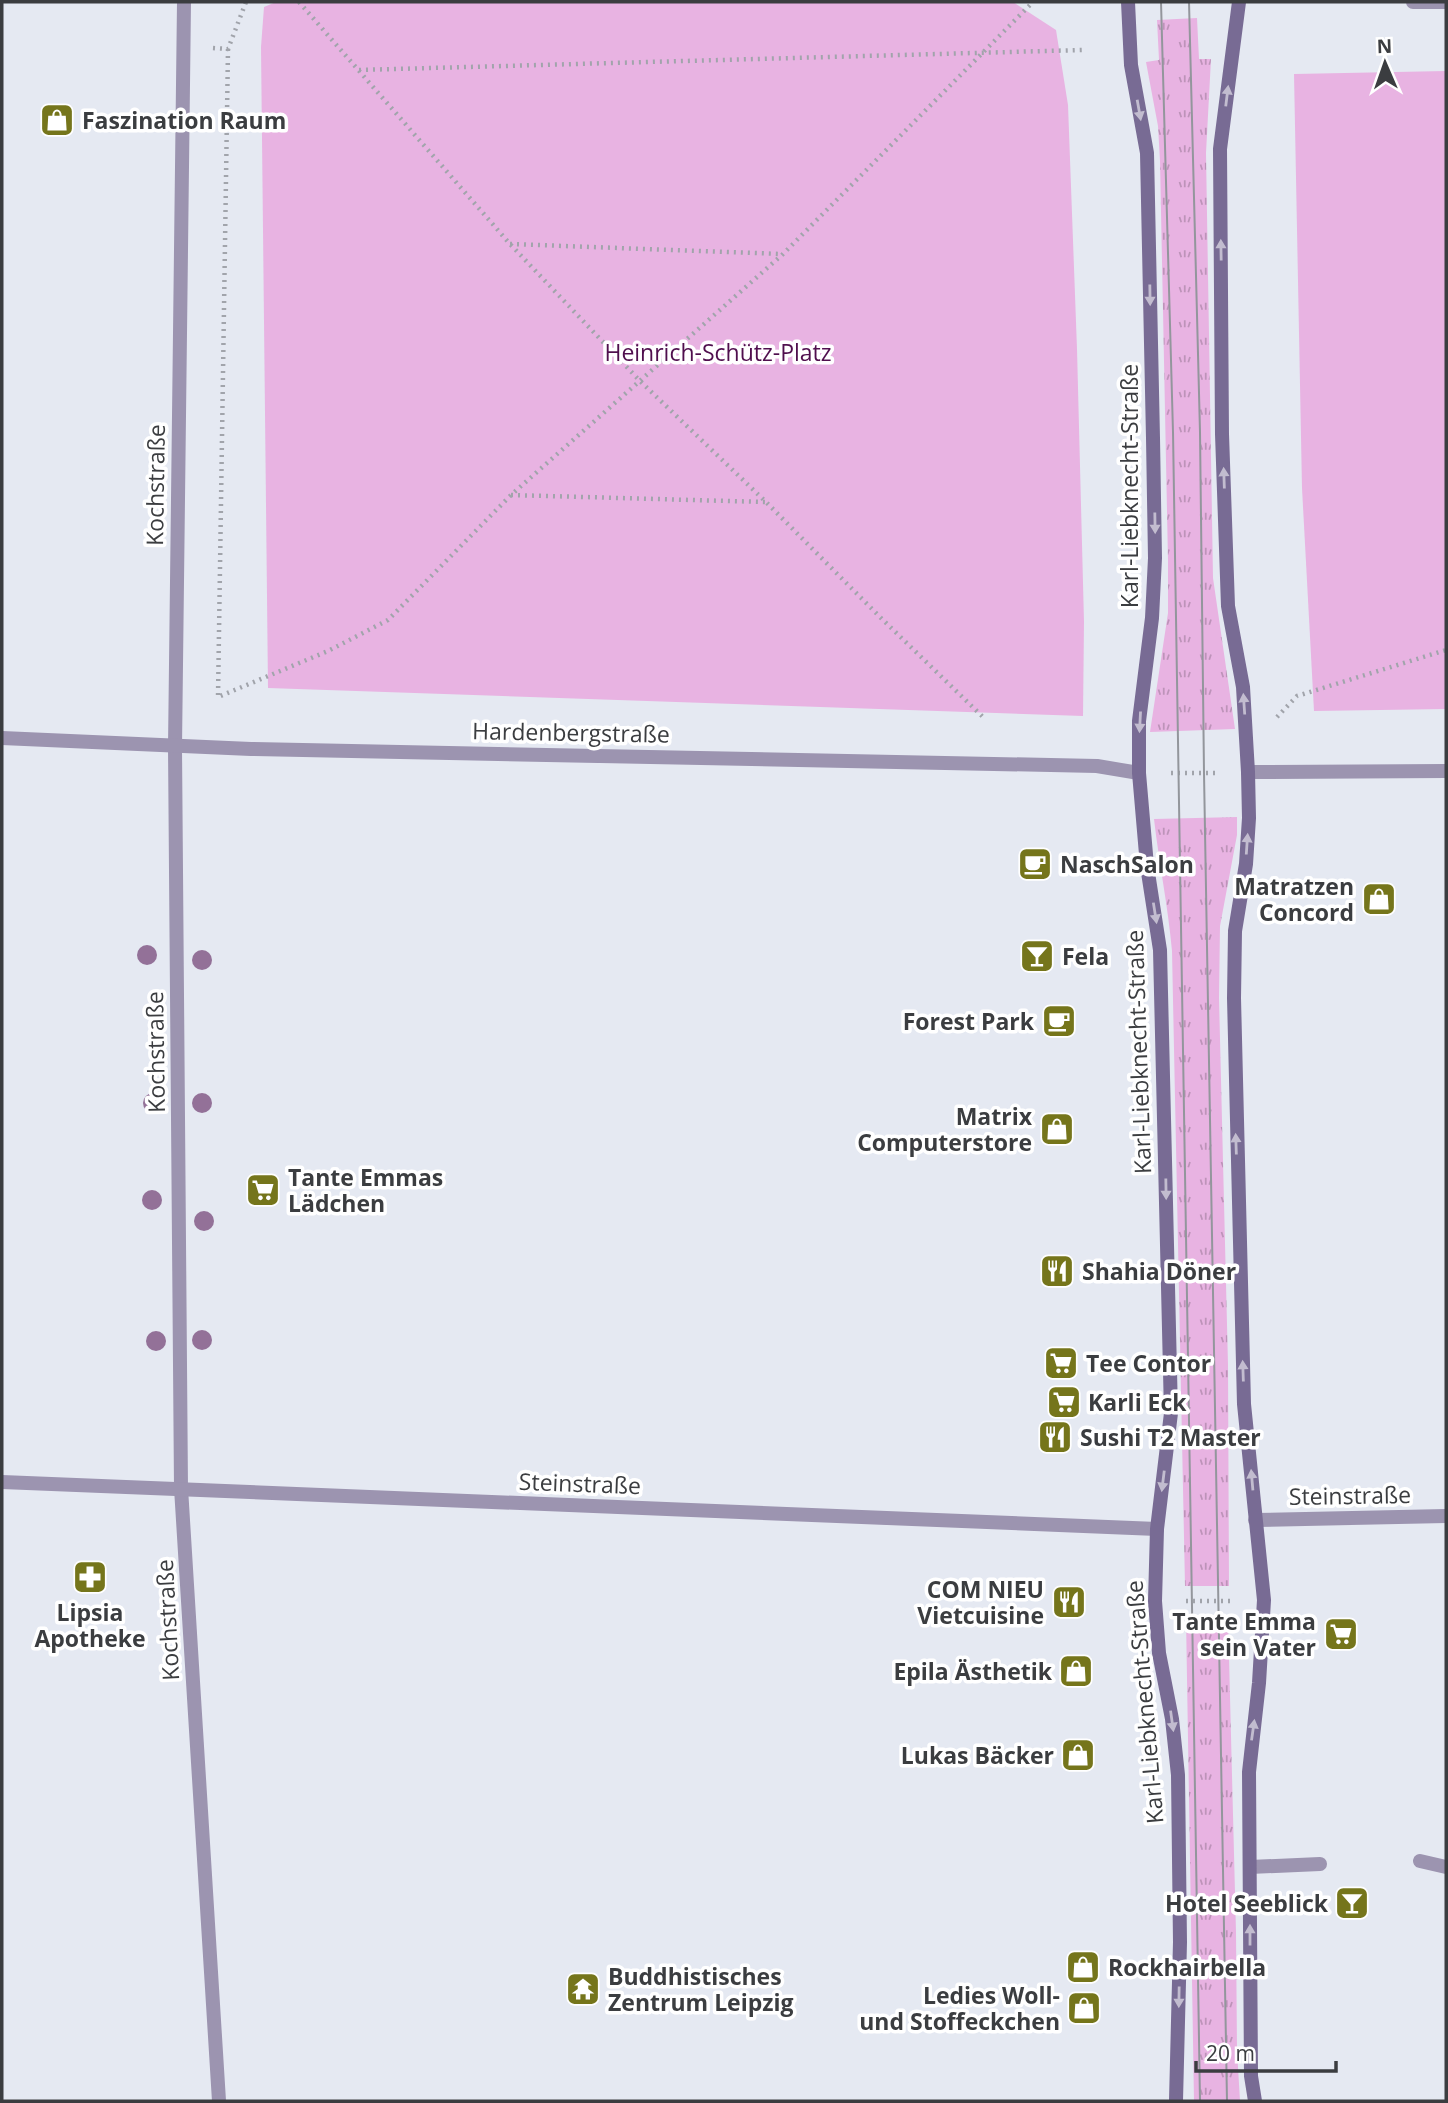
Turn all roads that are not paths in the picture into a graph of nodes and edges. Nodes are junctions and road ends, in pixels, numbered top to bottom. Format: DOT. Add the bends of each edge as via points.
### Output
graph roads {
  1 [pos="184,2"];
  2 [pos="1128,2"];
  3 [pos="1239,2"];
  4 [pos="1413,2"];
  5 [pos="1446,2"];
  6 [pos="2,738"];
  7 [pos="175,747"];
  8 [pos="1446,771"];
  9 [pos="1248,772"];
  10 [pos="1139,773"];
  11 [pos="2,1482"];
  12 [pos="181,1488"];
  13 [pos="1446,1516"];
  14 [pos="1255,1520"];
  15 [pos="1157,1529"];
  16 [pos="1420,1861"];
  17 [pos="1320,1864"];
  18 [pos="1250,1867"];
  19 [pos="1446,1867"];
  20 [pos="219,2101"];
  21 [pos="1176,2101"];
  22 [pos="1255,2101"];
  1 -- 7 [label="street, Kochstraße"];
  2 -- 10 [label="main road, Karl-Liebknecht-Straße, one-way" via="1131,65 1147,153 1155,531"];
  9 -- 3 [label="main road, one-way" via="1243,688 1228,606 1222,434 1220,149"];
  4 -- 5 [label="street"];
  6 -- 7 [label="street, Hardenbergstraße"];
  7 -- 10 [label="street, Hardenbergstraße" via="1097,766"];
  7 -- 12 [label="street, Kochstraße"];
  8 -- 9 [label="street"];
  14 -- 9 [label="main road, one-way" via="1244,1404 1234,998 1235,931 1246,864"];
  10 -- 15 [label="main road, Karl-Liebknecht-Straße, one-way" via="1160,950 1163,1065 1171,1413"];
  11 -- 12 [label="street, Steinstraße"];
  12 -- 15 [label="street, Steinstraße"];
  12 -- 20 [label="street, Kochstraße"];
  13 -- 14 [label="street, Steinstraße"];
  18 -- 14 [label="main road, one-way" via="1249,1772 1265,1600"];
  15 -- 21 [label="main road, Karl-Liebknecht-Straße, one-way" via="1159,1653 1178,1775"];
  16 -- 19 [label="street"];
  17 -- 18 [label="street"];
  22 -- 18 [label="main road, one-way"];
}
